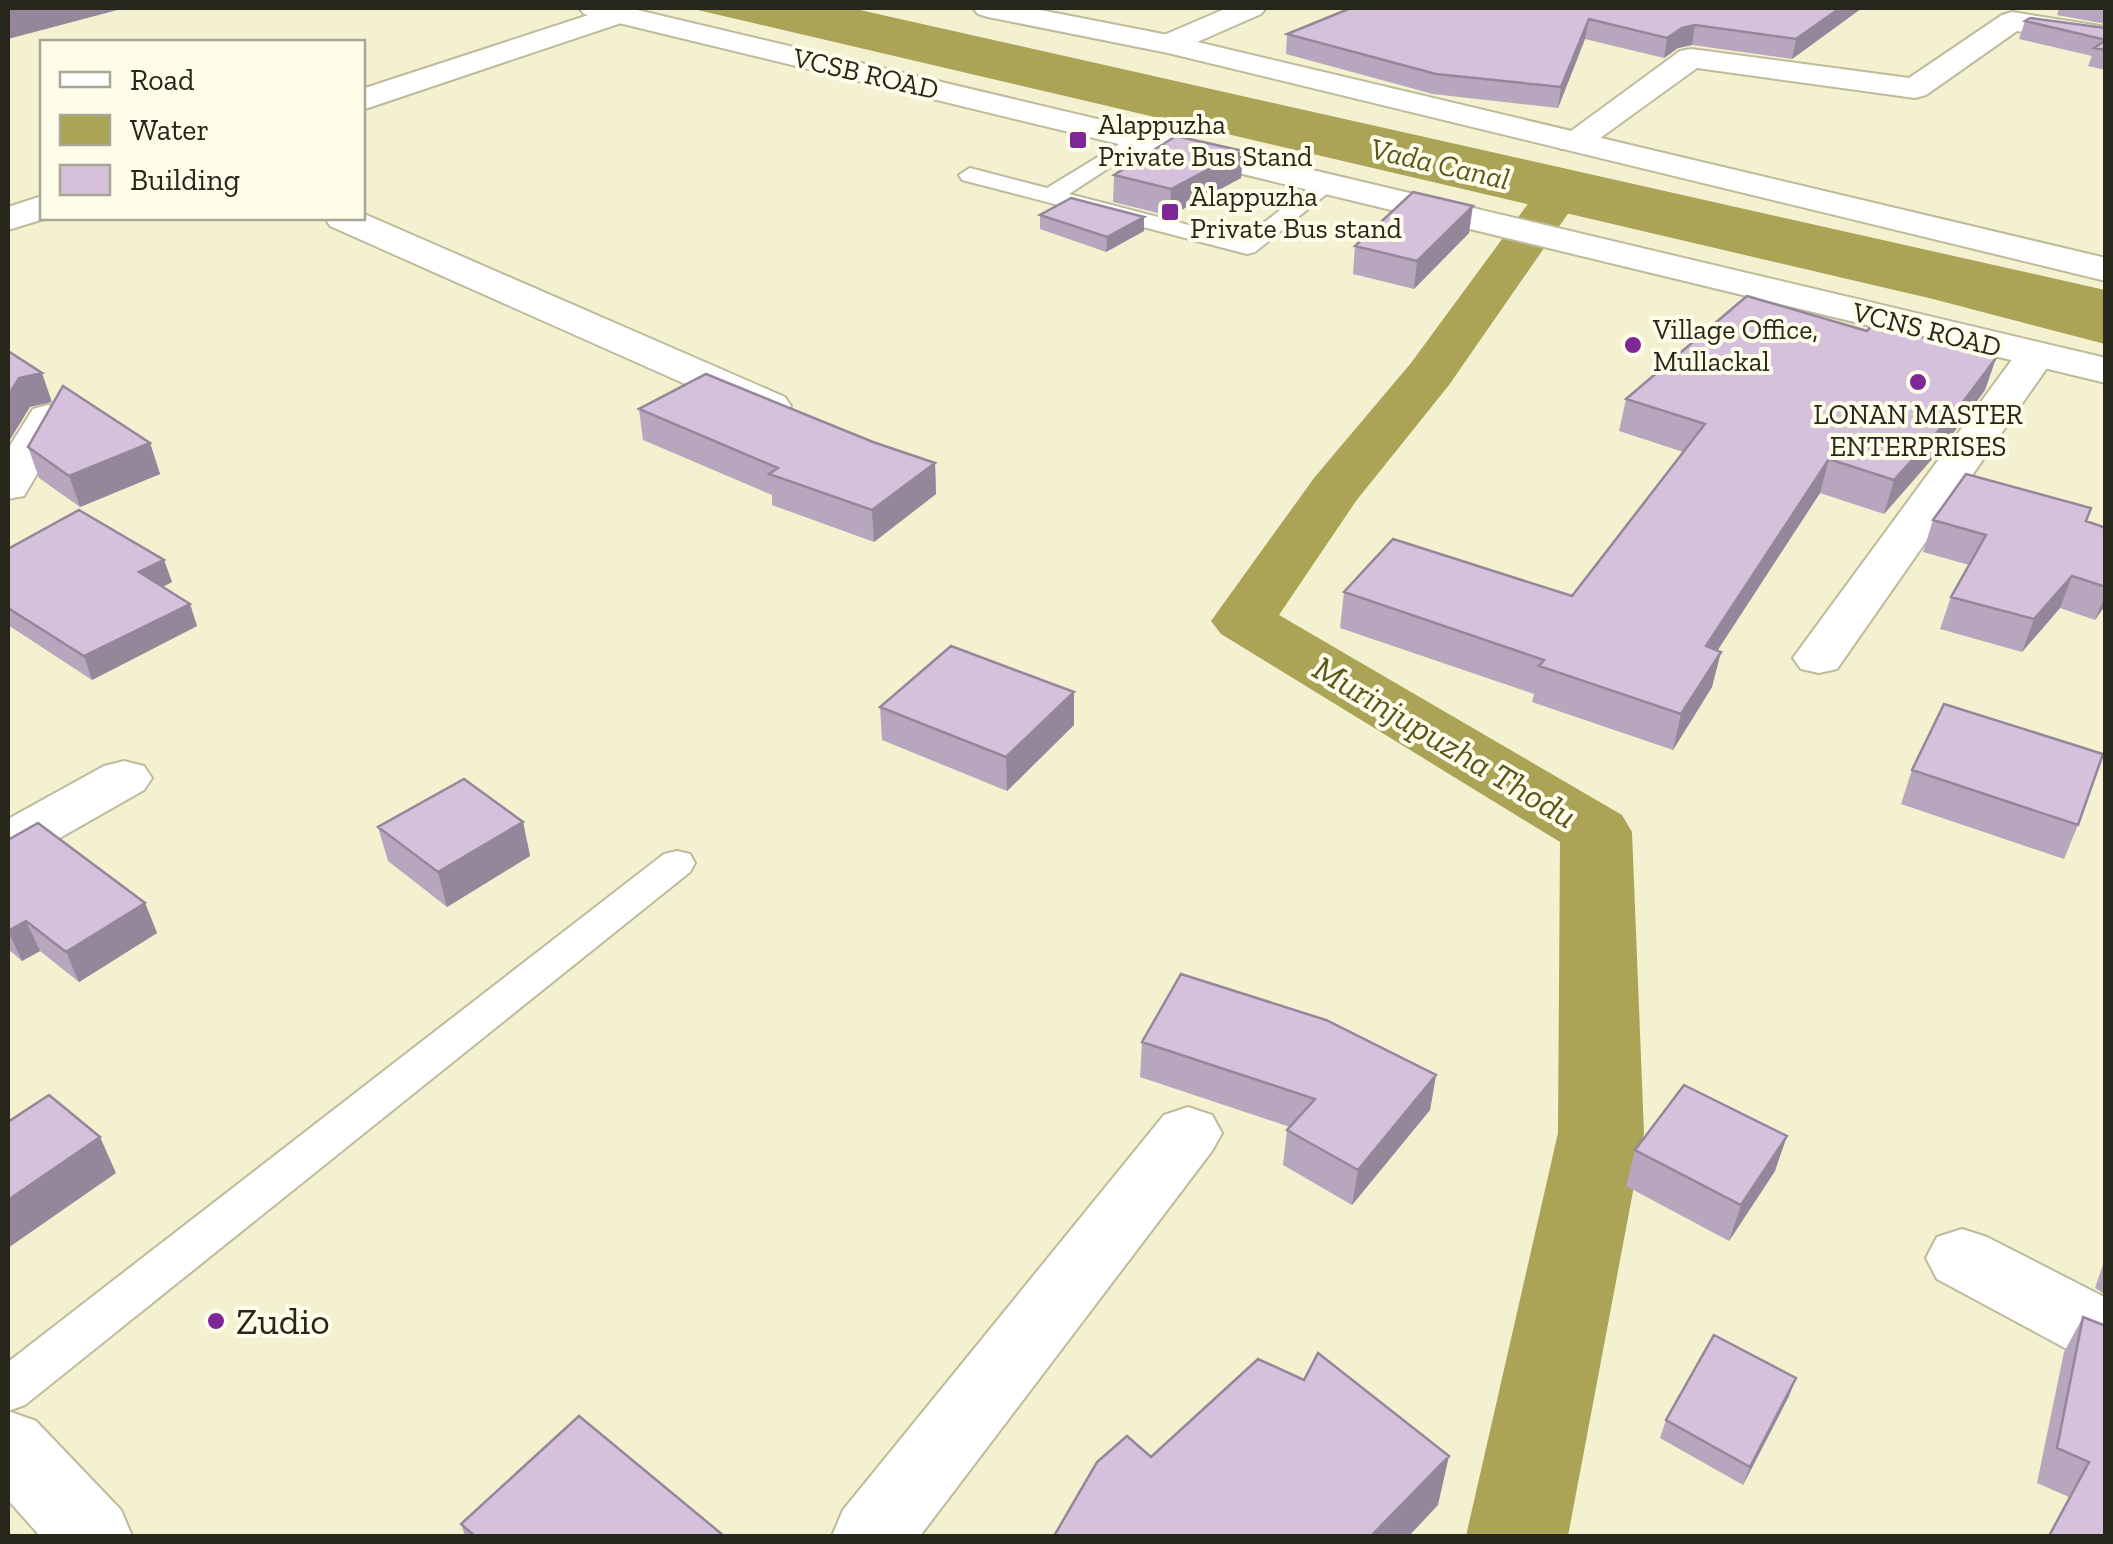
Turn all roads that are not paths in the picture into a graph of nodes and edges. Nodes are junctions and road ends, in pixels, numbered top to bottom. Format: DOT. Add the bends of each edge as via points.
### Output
graph roads {
  1 [pos="988,8"];
  2 [pos="1251,8"];
  3 [pos="607,11"];
  4 [pos="2106,36"];
  5 [pos="1168,44"];
  6 [pos="365,99"];
  7 [pos="1573,142"];
  8 [pos="1142,152"];
  9 [pos="970,175"];
  10 [pos="1328,184"];
  11 [pos="1116,186"];
  12 [pos="1051,196"];
  13 [pos="1086,205"];
  14 [pos="40,208"];
  15 [pos="8,219"];
  16 [pos="348,220"];
  17 [pos="2106,270"];
  18 [pos="2036,355"];
  19 [pos="2106,371"];
  20 [pos="48,418"];
  21 [pos="803,420"];
  22 [pos="8,486"];
  23 [pos="1819,658"];
  24 [pos="124,778"];
  25 [pos="8,844"];
  26 [pos="678,863"];
  27 [pos="1188,1133"];
  28 [pos="1962,1258"];
  29 [pos="2106,1334"];
  30 [pos="8,1390"];
  31 [pos="8,1446"];
  32 [pos="92,1536"];
  33 [pos="872,1536"];
  1 -- 5 [label="street"];
  2 -- 5 [label="street"];
  3 -- 6 [label="street"];
  3 -- 8 [label="street, VCSB ROAD"];
  4 -- 7 [label="street" via="2012,21 1915,88 1691,58"];
  5 -- 7 [label="street"];
  7 -- 17 [label="street"];
  8 -- 10 [label="street" via="1175,147"];
  8 -- 12 [label="lane"];
  9 -- 12 [label="lane"];
  10 -- 13 [label="lane" via="1247,246"];
  10 -- 18 [label="street, VCNS ROAD"];
  11 -- 13 [label="lane"];
  12 -- 13 [label="lane"];
  14 -- 15 [label="street"];
  16 -- 21 [label="street"];
  18 -- 19 [label="street, VCNS ROAD"];
  18 -- 23 [label="street"];
  20 -- 22 [label="street"];
  24 -- 25 [label="street"];
  26 -- 30 [label="lane"];
  27 -- 33 [label="street"];
  28 -- 29 [label="street"];
  31 -- 32 [label="street"];
}
